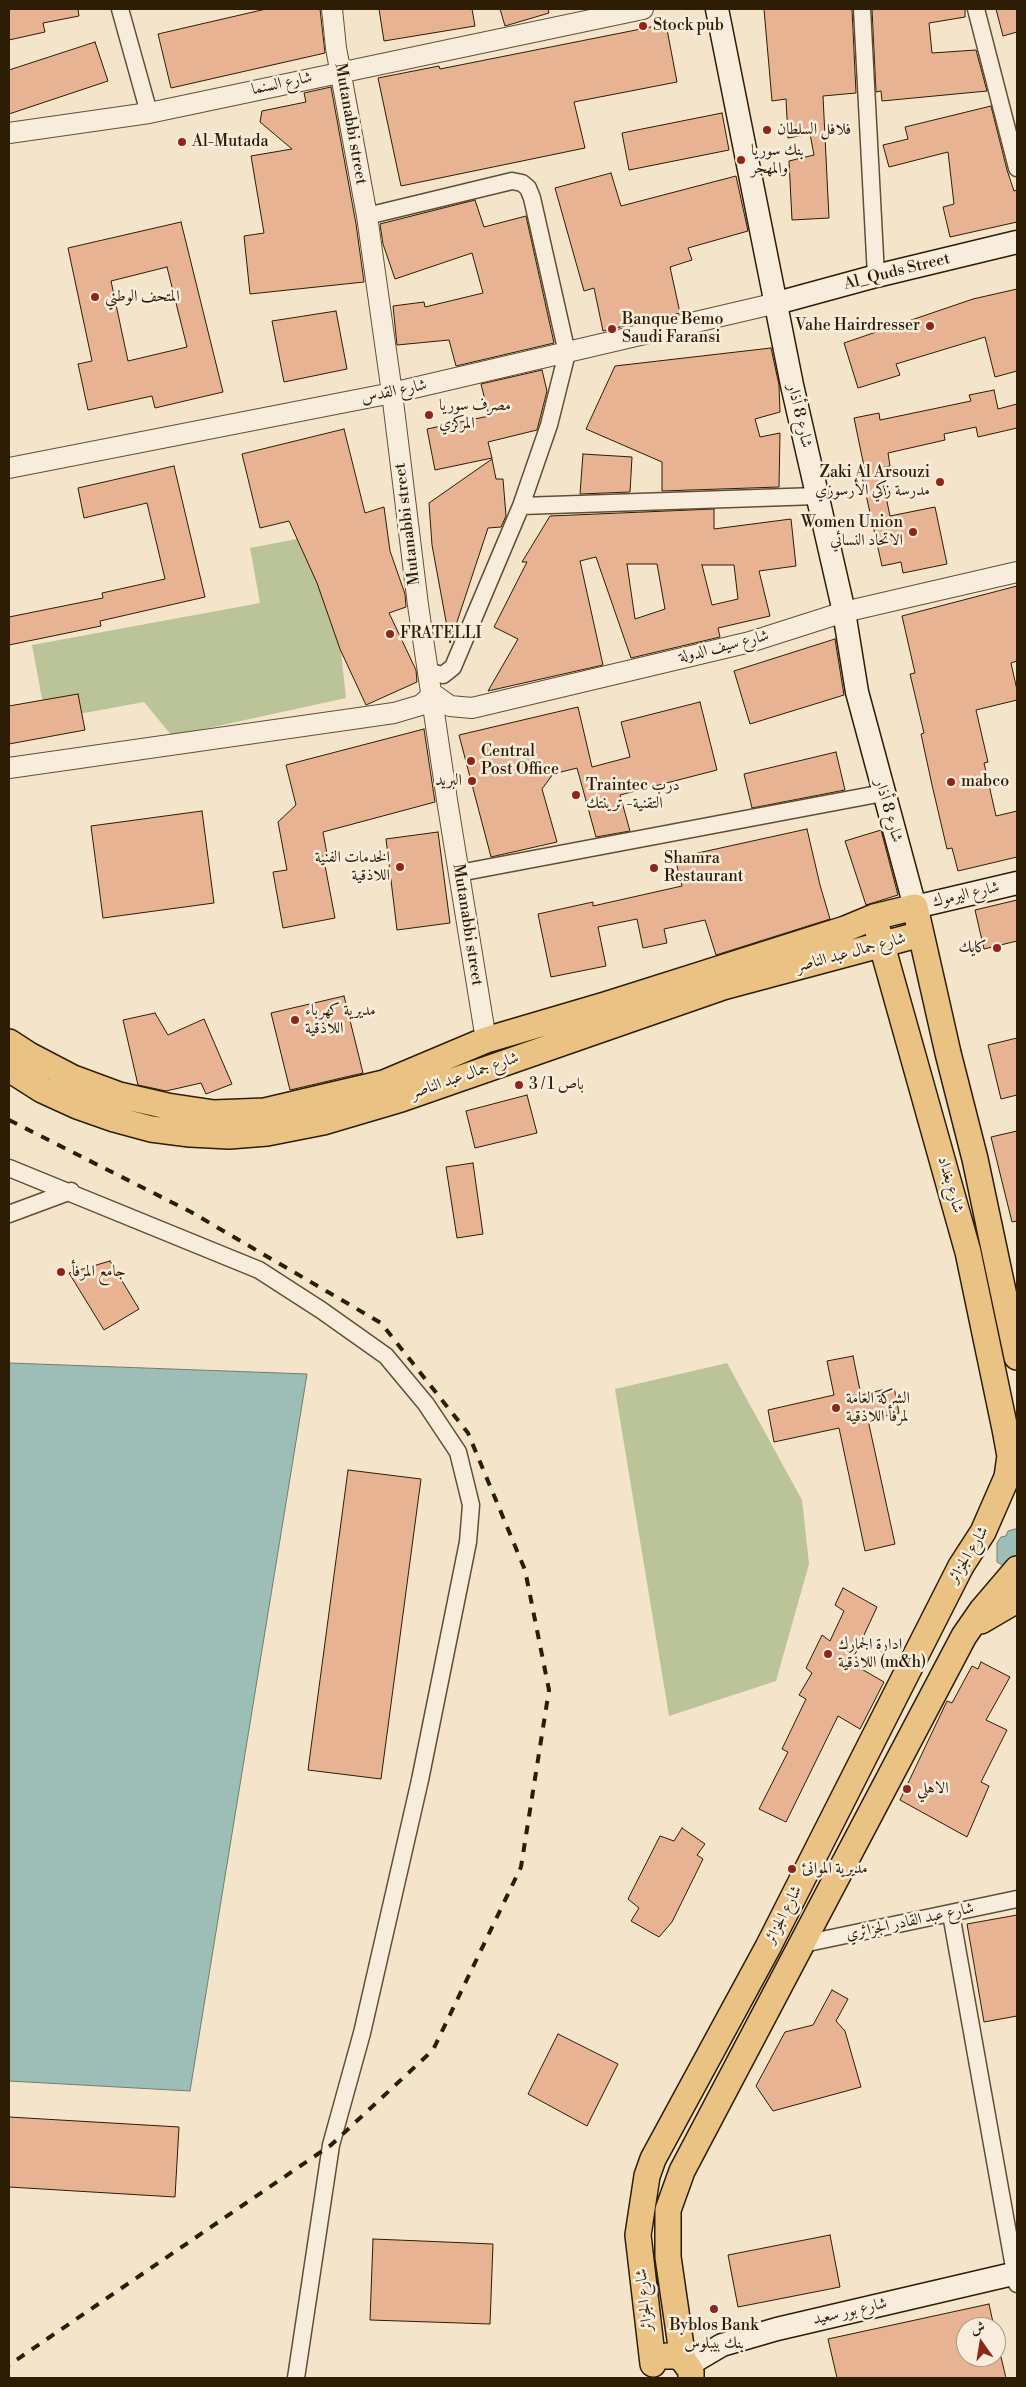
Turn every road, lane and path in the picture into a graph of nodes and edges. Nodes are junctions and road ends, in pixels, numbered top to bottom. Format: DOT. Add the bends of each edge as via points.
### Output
graph roads {
  1 [pos="120,9"];
  2 [pos="332,9"];
  3 [pos="643,9"];
  4 [pos="717,9"];
  5 [pos="862,9"];
  6 [pos="976,9"];
  7 [pos="340,72"];
  8 [pos="149,113"];
  9 [pos="9,133"];
  10 [pos="1014,143"];
  11 [pos="1017,168"];
  12 [pos="367,216"];
  13 [pos="1017,242"];
  14 [pos="876,276"];
  15 [pos="777,303"];
  16 [pos="567,353"];
  17 [pos="392,393"];
  18 [pos="9,468"];
  19 [pos="817,496"];
  20 [pos="521,506"];
  21 [pos="1017,572"];
  22 [pos="844,612"];
  23 [pos="430,672"];
  24 [pos="433,694"];
  25 [pos="9,768"];
  26 [pos="883,793"];
  27 [pos="459,873"];
  28 [pos="1017,883"];
  29 [pos="915,907"];
  30 [pos="874,917"];
  31 [pos="921,934"];
  32 [pos="883,945"];
  33 [pos="486,1040"];
  34 [pos="9,1042"];
  35 [pos="9,1069"];
  36 [pos="9,1168"];
  37 [pos="71,1191"];
  38 [pos="9,1214"];
  39 [pos="1010,1294"];
  40 [pos="1017,1357"];
  41 [pos="1010,1456"];
  42 [pos="1017,1569"];
  43 [pos="1017,1600"];
  44 [pos="964,1636"];
  45 [pos="1017,1899"];
  46 [pos="951,1914"];
  47 [pos="803,1944"];
  48 [pos="768,1947"];
  49 [pos="653,2159"];
  50 [pos="682,2171"];
  51 [pos="1017,2277"];
  52 [pos="687,2368"];
  53 [pos="650,2371"];
  54 [pos="296,2378"];
  1 -- 8 [label="street"];
  2 -- 7 [label="street, Mutanabbi street"];
  3 -- 7 [label="street, شارع السنما"];
  4 -- 15 [label="main road, شارع 8 أذار"];
  5 -- 14 [label="street"];
  6 -- 10 [label="street"];
  7 -- 8 [label="street, شارع السنما"];
  7 -- 12 [label="street, Mutanabbi street"];
  8 -- 9 [label="street, شارع السنما"];
  10 -- 11 [label="street"];
  12 -- 16 [label="street" via="512,181 522,183 532,198"];
  12 -- 17 [label="street, Mutanabbi street"];
  13 -- 14 [label="main road, Al_Quds Street"];
  14 -- 15 [label="main road, Al_Quds Street"];
  15 -- 16 [label="street, شارع القدس"];
  15 -- 19 [label="main road, شارع 8 أذار"];
  16 -- 17 [label="street, شارع القدس"];
  16 -- 20 [label="street" via="549,425"];
  17 -- 18 [label="street, شارع القدس"];
  17 -- 23 [label="street, Mutanabbi street" via="418,605"];
  19 -- 20 [label="street"];
  19 -- 22 [label="main road, شارع 8 أذار"];
  20 -- 23 [label="street" via="453,668 443,675"];
  21 -- 22 [label="street, شارع سيف الدولة"];
  22 -- 24 [label="street, شارع سيف الدولة" via="750,642 472,708 450,706"];
  22 -- 26 [label="main road, شارع 8 أذار" via="857,692"];
  23 -- 24 [label="street, Mutanabbi street"];
  24 -- 25 [label="street" via="413,709 394,713"];
  24 -- 27 [label="street, Mutanabbi street"];
  26 -- 27 [label="street"];
  26 -- 29 [label="main road, شارع 8 أذار"];
  27 -- 33 [label="street, Mutanabbi street"];
  28 -- 29 [label="main road, شارع اليرموك"];
  29 -- 30 [label="main road, شارع جمال عبد الناصر"];
  29 -- 31 [label="main road, شارع بغداد"];
  30 -- 32 [label="main road, شارع بغداد"];
  30 -- 33 [label="main road, شارع جمال عبد الناصر" via="605,1006"];
  31 -- 32 [label="main road, شارع جمال عبد الناصر"];
  31 -- 39 [label="main road, شارع بغداد"];
  32 -- 35 [label="main road, شارع جمال عبد الناصر" via="723,986 401,1099 323,1122 267,1133 209,1135 152,1129 114,1120 42,1090"];
  32 -- 41 [label="main road, شارع بغداد" via="968,1252"];
  33 -- 34 [label="main road, شارع جمال عبد الناصر" via="384,1084 265,1111 214,1113 119,1095 73,1078"];
  36 -- 37 [label="street"];
  37 -- 38 [label="street"];
  37 -- 54 [label="street" via="259,1270 386,1356 426,1404 458,1452 471,1505 468,1542 420,1780 362,2033 331,2146"];
  39 -- 40 [label="main road, شارع بغداد"];
  41 -- 48 [label="main road, شارع الجزائر" via="992,1514 961,1566"];
  42 -- 44 [label="main road, شارع الجزائر"];
  43 -- 44 [label="main road" via="996,1611"];
  44 -- 47 [label="main road, شارع الجزائر"];
  45 -- 46 [label="street, شارع عبد القادر الجزائري"];
  46 -- 47 [label="street, شارع عبد القادر الجزائري"];
  46 -- 51 [label="street"];
  47 -- 48 [label="main road"];
  47 -- 50 [label="main road, شارع الجزائر"];
  48 -- 49 [label="main road, شارع الجزائر"];
  49 -- 50 [label="main road"];
  49 -- 53 [label="main road, شارع الجزائر" via="647,2176 638,2235"];
  50 -- 52 [label="main road, شارع الجزائر" via="668,2210 668,2257"];
  51 -- 52 [label="main road, شارع بور سعيد" via="777,2329 722,2345"];
  52 -- 53 [label="main road" via="677,2356 664,2356"];
}
